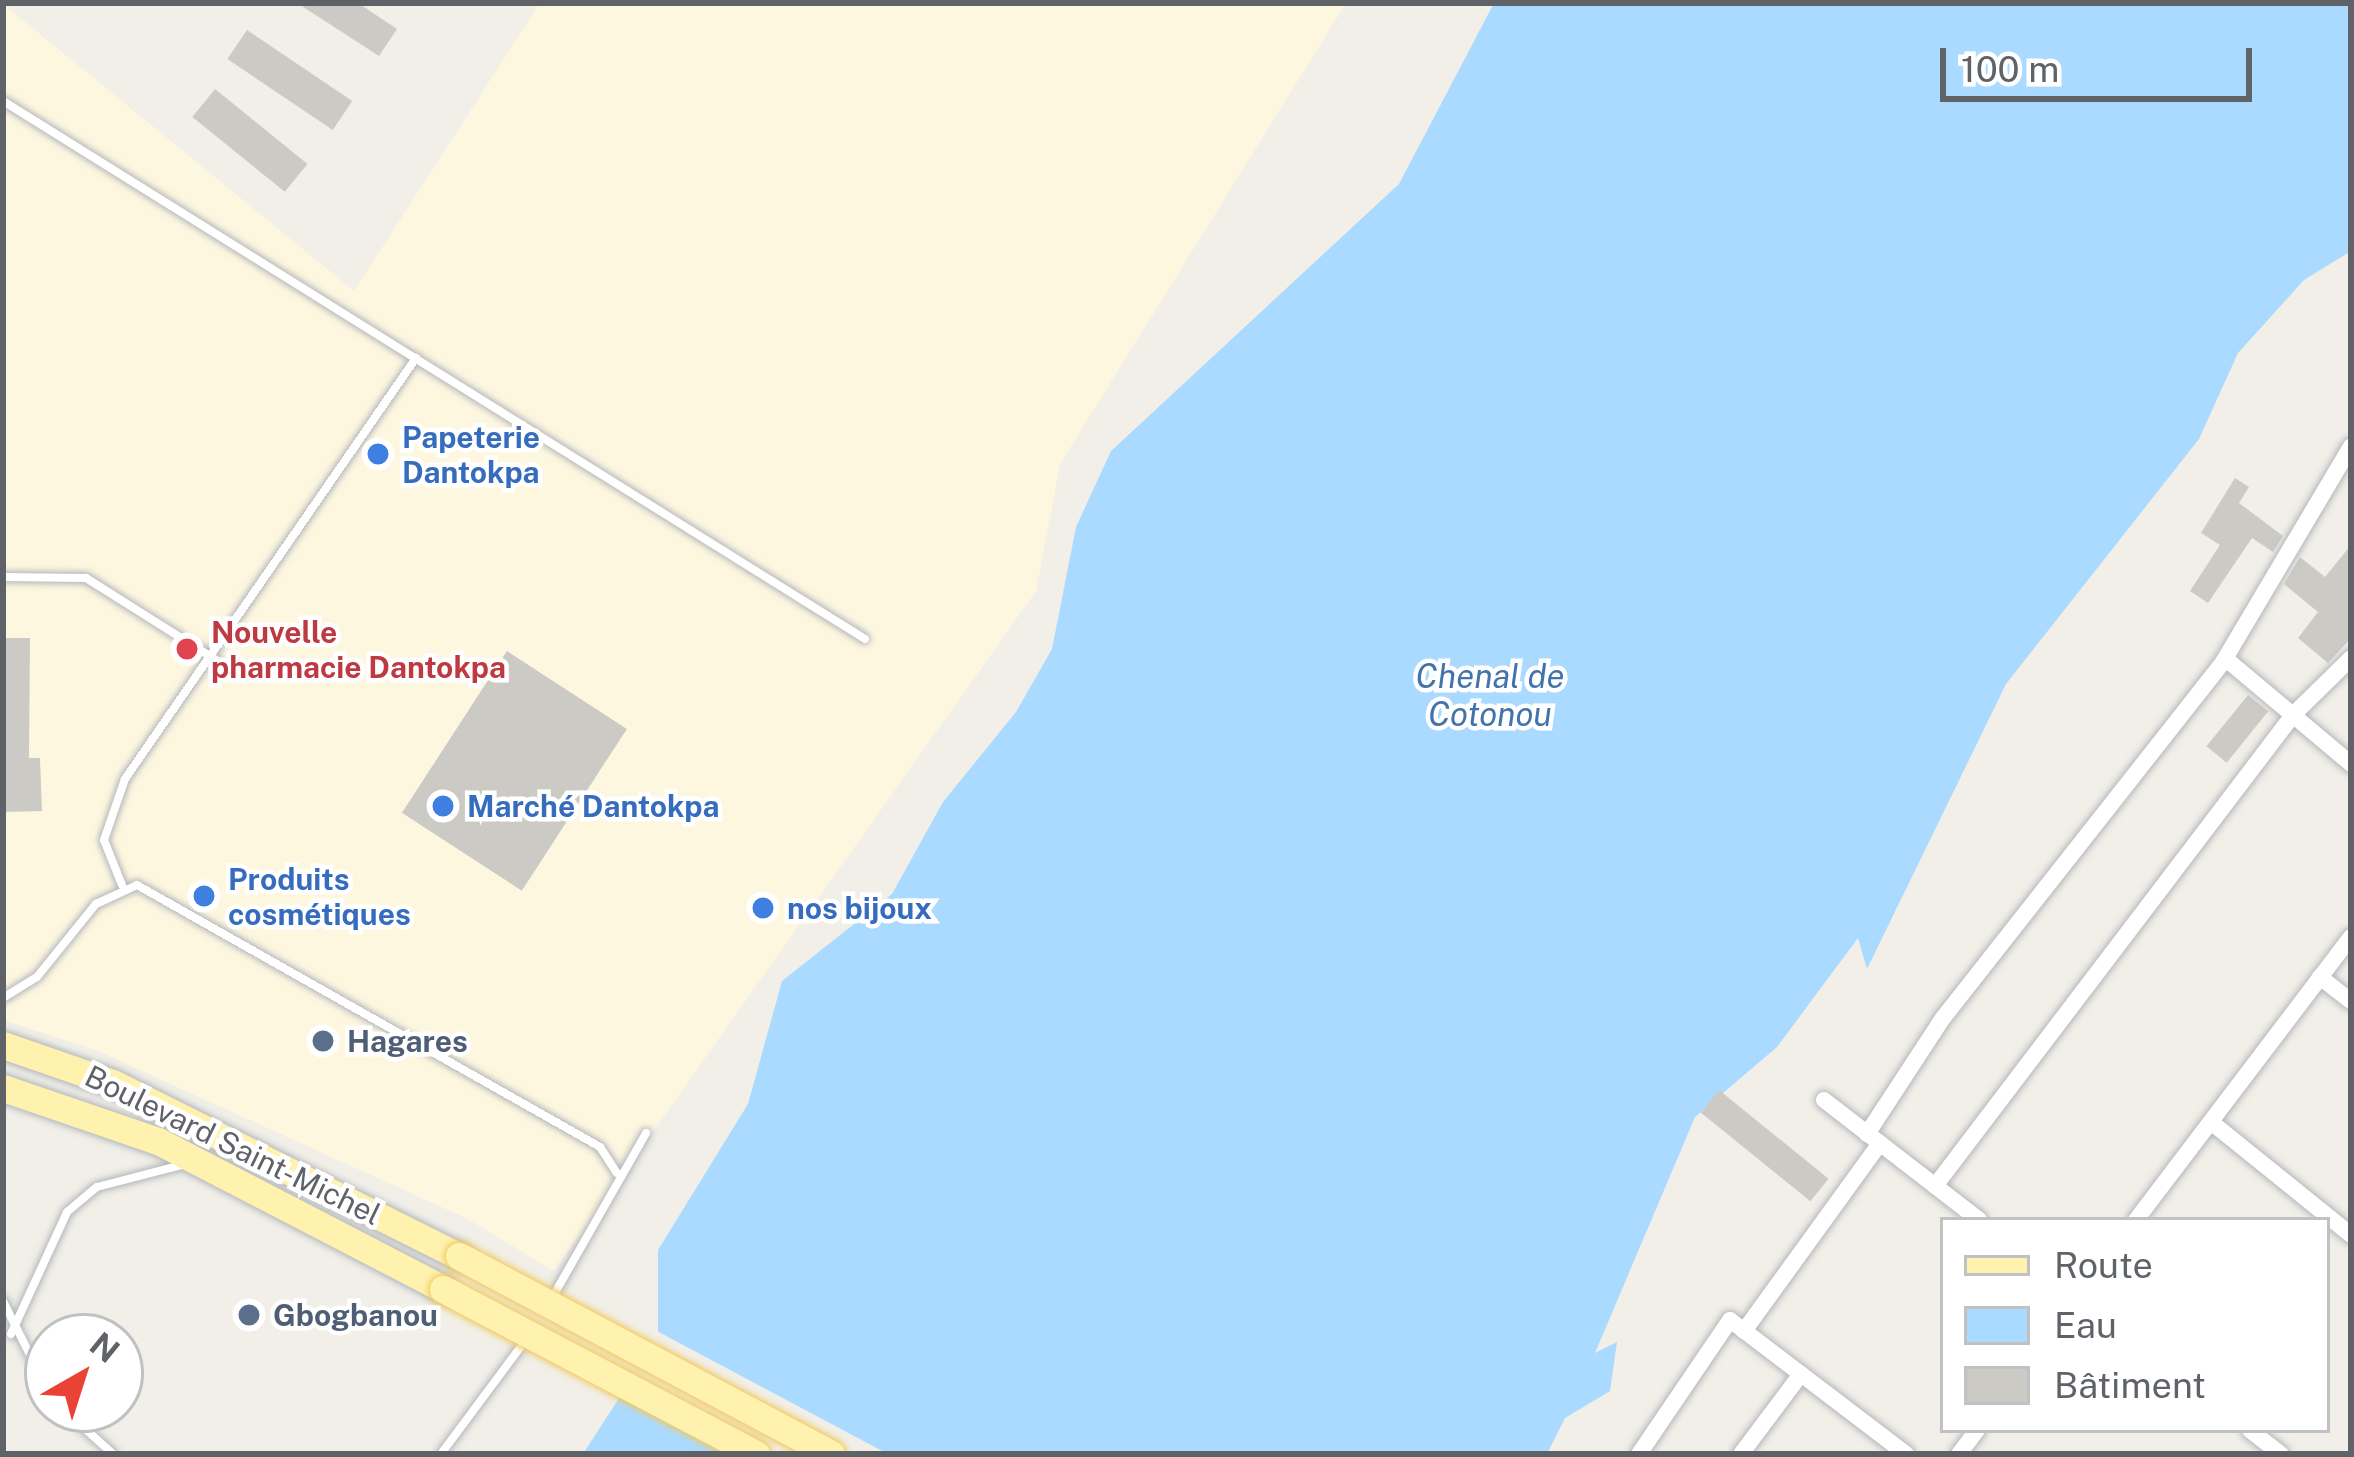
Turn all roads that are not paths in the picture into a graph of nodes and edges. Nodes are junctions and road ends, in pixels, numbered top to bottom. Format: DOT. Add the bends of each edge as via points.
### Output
graph roads {
  1 [pos="3,101"];
  2 [pos="416,358"];
  3 [pos="2351,446"];
  4 [pos="3,577"];
  5 [pos="865,639"];
  6 [pos="2351,658"];
  7 [pos="2226,659"];
  8 [pos="216,660"];
  9 [pos="2294,715"];
  10 [pos="2351,764"];
  11 [pos="122,885"];
  12 [pos="2351,937"];
  13 [pos="2320,977"];
  14 [pos="3,998"];
  15 [pos="2351,1000"];
  16 [pos="3,1045"];
  17 [pos="3,1088"];
  18 [pos="1823,1100"];
  19 [pos="2211,1122"];
  20 [pos="646,1132"];
  21 [pos="1873,1138"];
  22 [pos="201,1162"];
  23 [pos="617,1173"];
  24 [pos="1935,1186"];
  25 [pos="1975,1217"];
  26 [pos="2138,1217"];
  27 [pos="2330,1217"];
  28 [pos="3,1300"];
  29 [pos="1744,1331"];
  30 [pos="11,1334"];
  31 [pos="24,1354"];
  32 [pos="1801,1374"];
  33 [pos="90,1433"];
  34 [pos="2254,1433"];
  35 [pos="113,1454"];
  36 [pos="441,1454"];
  37 [pos="756,1454"];
  38 [pos="831,1454"];
  39 [pos="1639,1454"];
  40 [pos="1741,1454"];
  41 [pos="1906,1454"];
  42 [pos="2281,1454"];
  1 -- 2 [label="lane"];
  2 -- 5 [label="lane"];
  2 -- 8 [label="lane"];
  3 -- 7 [label="street"];
  4 -- 8 [label="lane" via="86,578"];
  6 -- 9 [label="street"];
  7 -- 9 [label="street"];
  7 -- 21 [label="street" via="1943,1018"];
  8 -- 11 [label="lane" via="125,779 104,840"];
  9 -- 10 [label="street"];
  9 -- 24 [label="street"];
  11 -- 14 [label="lane"];
  11 -- 23 [label="lane" via="600,1147"];
  12 -- 13 [label="street"];
  13 -- 15 [label="street"];
  13 -- 19 [label="street"];
  16 -- 38 [label="main road, Boulevard Saint-Michel, bridge" via="133,1092"];
  17 -- 22 [label="main road, Boulevard Saint-Michel"];
  18 -- 21 [label="street"];
  19 -- 26 [label="street"];
  19 -- 27 [label="street"];
  20 -- 23 [label="lane"];
  21 -- 24 [label="street"];
  21 -- 29 [label="street"];
  22 -- 30 [label="lane" via="97,1187 67,1212"];
  22 -- 37 [label="main road, Boulevard Saint-Michel, bridge"];
  23 -- 36 [label="lane" via="570,1270"];
  24 -- 25 [label="street"];
  28 -- 30 [label="lane"];
  29 -- 32 [label="street"];
  29 -- 39 [label="street" via="1730,1320"];
  30 -- 31 [label="lane"];
  32 -- 40 [label="street"];
  32 -- 41 [label="street"];
  33 -- 35 [label="lane"];
  34 -- 42 [label="street"];
}
